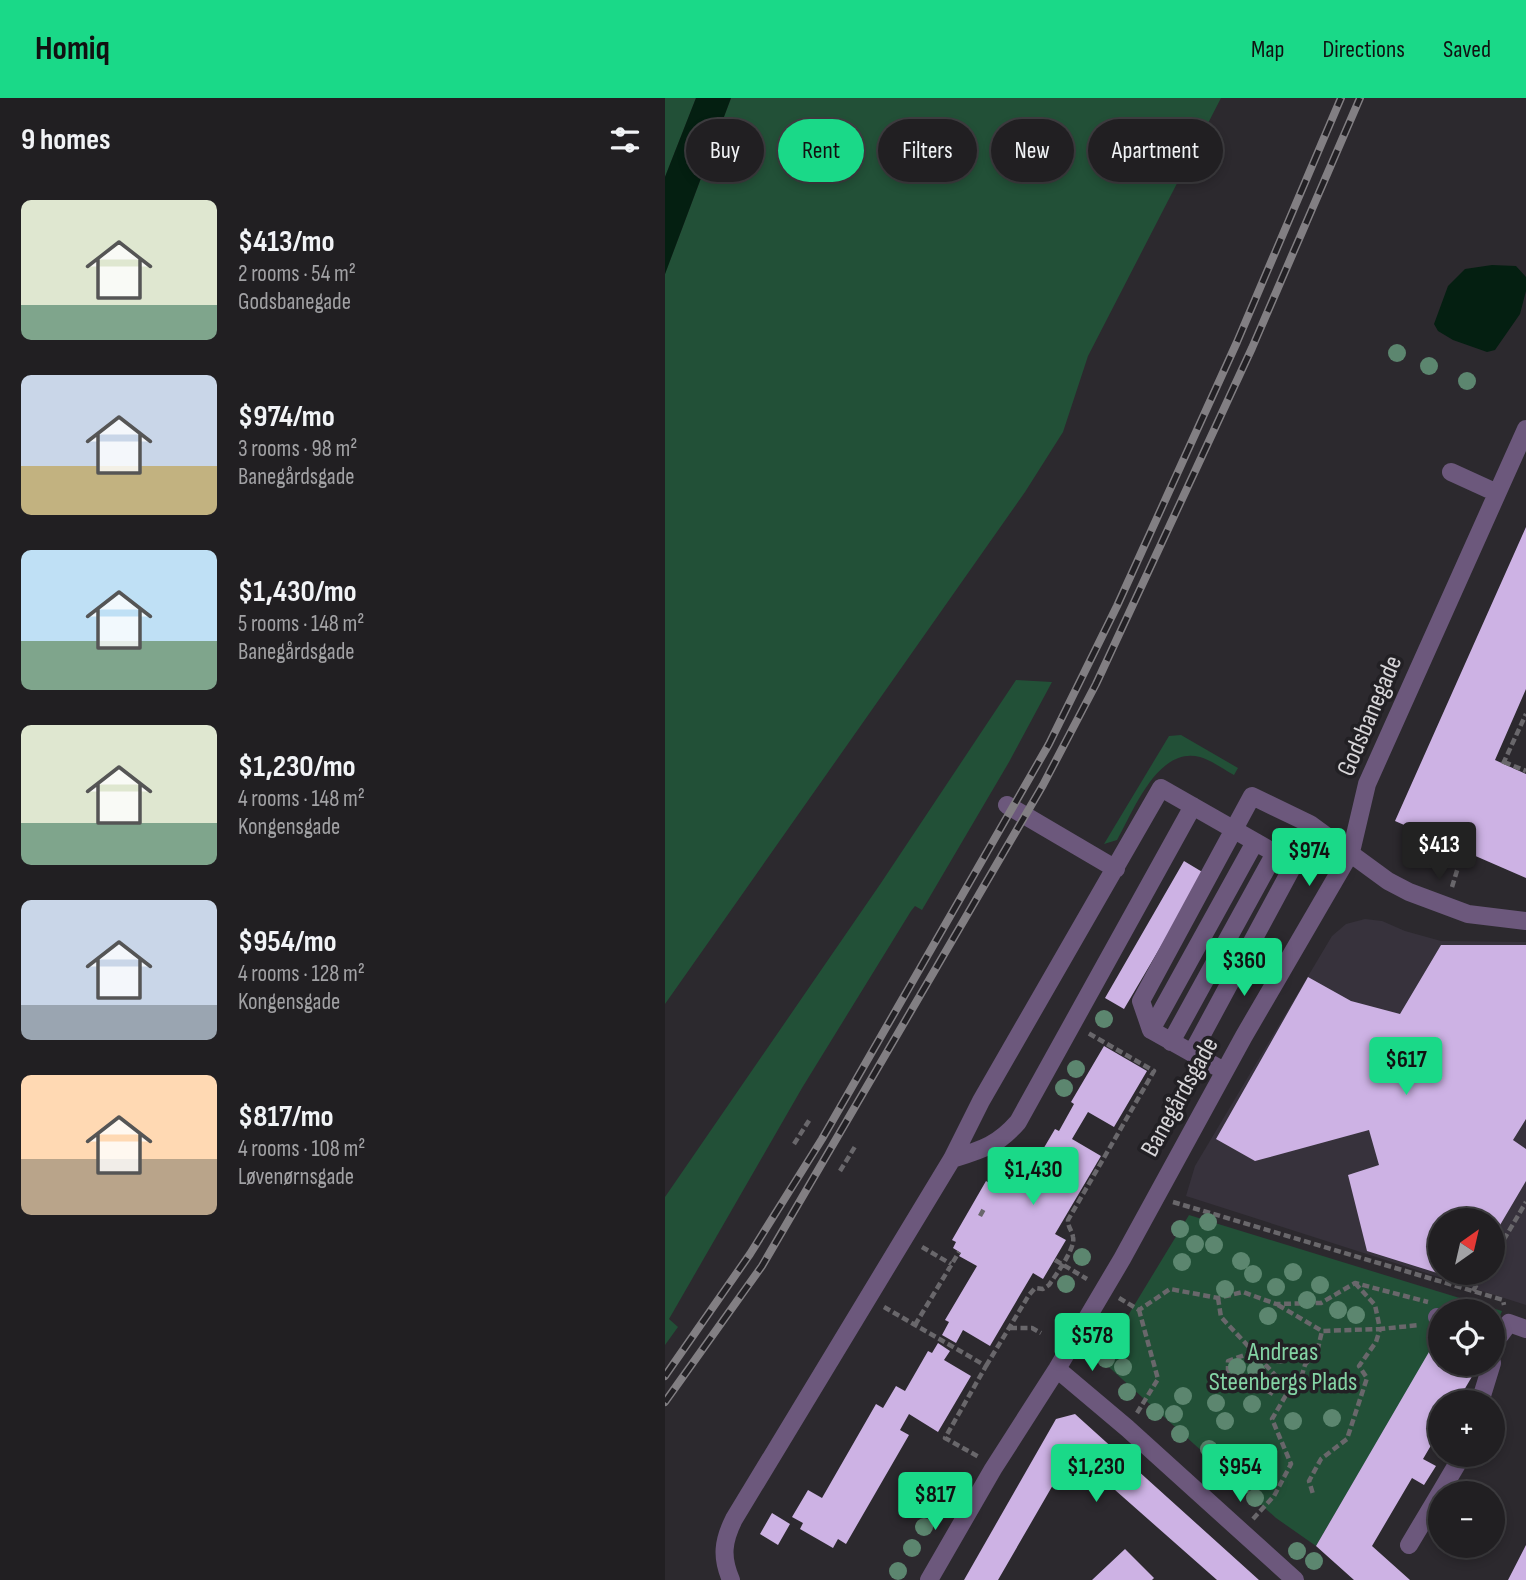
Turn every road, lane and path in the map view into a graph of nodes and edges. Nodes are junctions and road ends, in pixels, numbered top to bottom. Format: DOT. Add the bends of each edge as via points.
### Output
graph roads {
  1 [pos="1526,429"];
  2 [pos="1451,472"];
  3 [pos="1497,493"];
  4 [pos="1526,714"];
  5 [pos="1526,771"];
  6 [pos="1007,805"];
  7 [pos="1193,806"];
  8 [pos="1234,830"];
  9 [pos="1255,842"];
  10 [pos="1463,851"];
  11 [pos="1351,852"];
  12 [pos="1275,853"];
  13 [pos="1116,869"];
  14 [pos="1446,906"];
  15 [pos="1526,921"];
  16 [pos="1084,1030"];
  17 [pos="1151,1030"];
  18 [pos="1171,1042"];
  19 [pos="1192,1053"];
  20 [pos="1224,1071"];
  21 [pos="810,1119"];
  22 [pos="794,1144"];
  23 [pos="856,1145"];
  24 [pos="952,1159"];
  25 [pos="840,1171"];
  26 [pos="1156,1196"];
  27 [pos="1526,1202"];
  28 [pos="985,1207"];
  29 [pos="980,1216"];
  30 [pos="905,1237"];
  31 [pos="1505,1238"];
  32 [pos="959,1252"];
  33 [pos="1055,1260"];
  34 [pos="951,1264"];
  35 [pos="1062,1264"];
  36 [pos="1355,1283"];
  37 [pos="1477,1285"];
  38 [pos="1104,1289"];
  39 [pos="1473,1292"];
  40 [pos="869,1298"];
  41 [pos="1218,1298"];
  42 [pos="1276,1304"];
  43 [pos="1139,1310"];
  44 [pos="1428,1313"];
  45 [pos="1428,1317"];
  46 [pos="915,1325"];
  47 [pos="1009,1328"];
  48 [pos="1380,1329"];
  49 [pos="1507,1330"];
  50 [pos="1321,1331"];
  51 [pos="1041,1333"];
  52 [pos="1254,1352"];
  53 [pos="986,1366"];
  54 [pos="1057,1369"];
  55 [pos="1289,1390"];
  56 [pos="1272,1394"];
  57 [pos="1127,1428"];
  58 [pos="995,1466"];
  59 [pos="1313,1494"];
  60 [pos="1272,1498"];
  61 [pos="1428,1513"];
  62 [pos="1409,1545"];
  63 [pos="725,1578"];
  64 [pos="929,1580"];
  65 [pos="1295,1580"];
  1 -- 3 [label="street, Godsbanegade"];
  2 -- 3 [label="street"];
  3 -- 11 [label="street, Godsbanegade" via="1367,784"];
  4 -- 5 [label="path" via="1504,763"];
  6 -- 13 [label="street" via="1039,828"];
  7 -- 8 [label="street"];
  7 -- 13 [label="street" via="1161,788"];
  7 -- 24 [label="street" via="1018,1122 995,1144"];
  8 -- 9 [label="street"];
  8 -- 11 [label="street" via="1252,796 1310,824"];
  8 -- 17 [label="street" via="1142,1001"];
  9 -- 12 [label="street"];
  9 -- 17 [label="street"];
  10 -- 14 [label="path"];
  11 -- 14 [label="street" via="1388,881"];
  11 -- 20 [label="street, Banegårdsgade"];
  12 -- 18 [label="street"];
  12 -- 19 [label="street" via="1294,864"];
  13 -- 24 [label="street"];
  14 -- 15 [label="street" via="1468,914"];
  16 -- 35 [label="path" via="1154,1071 1068,1220 1073,1246"];
  17 -- 18 [label="street"];
  18 -- 19 [label="street"];
  19 -- 20 [label="street"];
  20 -- 26 [label="street, Banegårdsgade"];
  21 -- 22 [label="path"];
  23 -- 25 [label="path"];
  24 -- 30 [label="street"];
  26 -- 38 [label="street, Banegårdsgade"];
  26 -- 39 [label="path"];
  27 -- 31 [label="path"];
  28 -- 29 [label="path"];
  30 -- 34 [label="path"];
  30 -- 40 [label="street"];
  32 -- 34 [label="path"];
  33 -- 35 [label="path"];
  34 -- 46 [label="path"];
  35 -- 38 [label="path"];
  35 -- 47 [label="path" via="1049,1286 1028,1295"];
  36 -- 42 [label="path" via="1321,1303"];
  36 -- 44 [label="path"];
  36 -- 48 [label="path" via="1375,1306"];
  37 -- 39 [label="path"];
  38 -- 43 [label="path"];
  38 -- 54 [label="street, Banegårdsgade"];
  39 -- 49 [label="path" via="1503,1300"];
  40 -- 46 [label="path"];
  40 -- 63 [label="street" via="734,1519 724,1547"];
  41 -- 42 [label="path" via="1243,1292"];
  41 -- 43 [label="path" via="1170,1289"];
  41 -- 52 [label="path" via="1221,1317"];
  42 -- 50 [label="path"];
  43 -- 57 [label="path" via="1158,1379"];
  45 -- 48 [label="path"];
  46 -- 53 [label="path"];
  47 -- 51 [label="path" via="1032,1328"];
  47 -- 53 [label="path"];
  48 -- 50 [label="path"];
  48 -- 59 [label="path" via="1377,1342 1359,1366 1367,1378 1347,1439 1321,1459 1310,1481"];
  50 -- 55 [label="path" via="1318,1348"];
  52 -- 55 [label="path"];
  52 -- 56 [label="path" via="1228,1361 1228,1374 1244,1377"];
  53 -- 58 [label="path" via="945,1438"];
  54 -- 57 [label="street"];
  54 -- 58 [label="street, Banegårdsgade"];
  55 -- 60 [label="path" via="1272,1419 1291,1464"];
  57 -- 65 [label="street"];
  58 -- 64 [label="street, Banegårdsgade"];
  61 -- 62 [label="street"];
}
